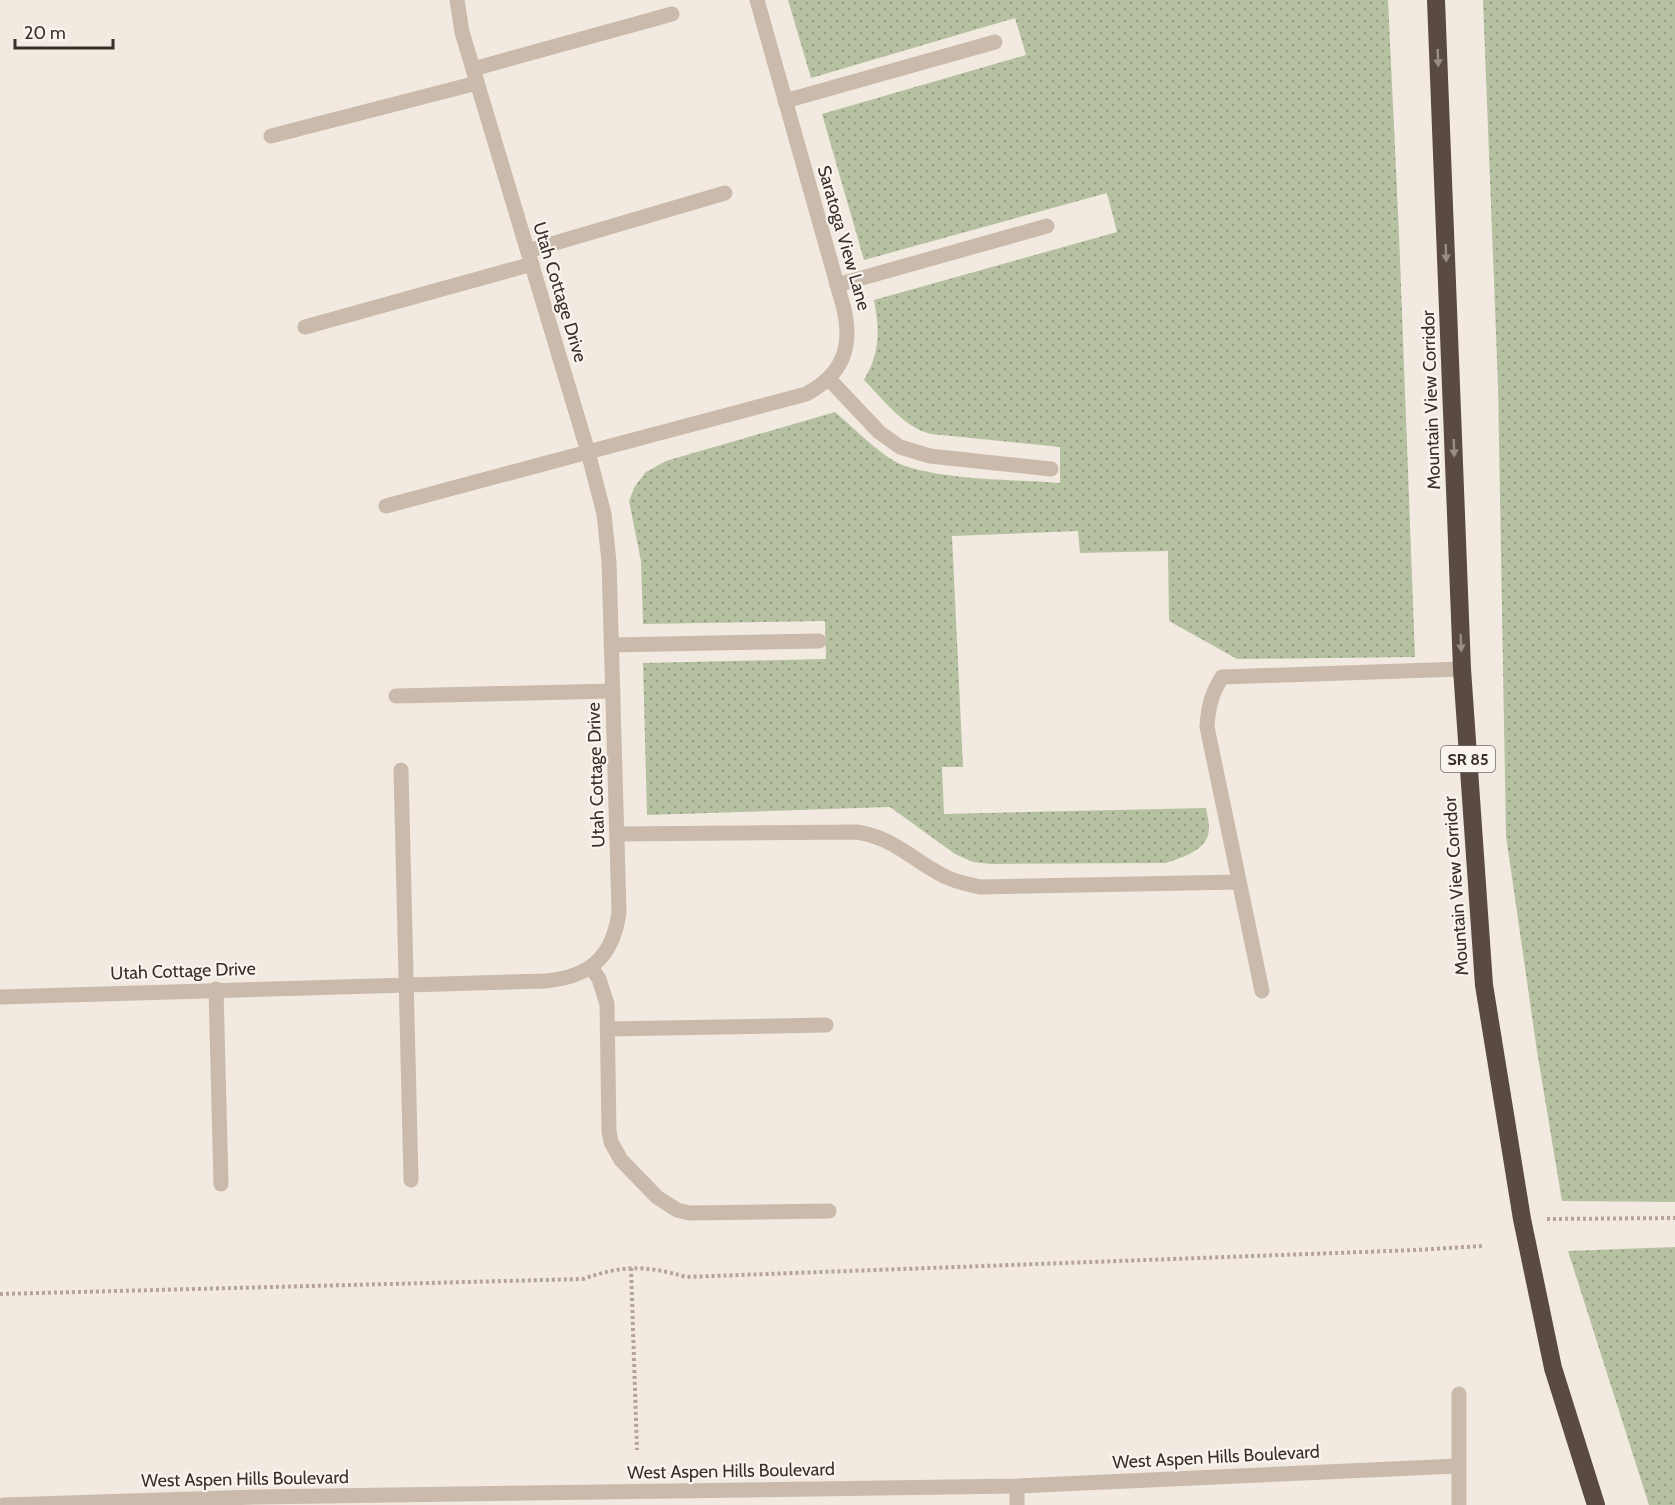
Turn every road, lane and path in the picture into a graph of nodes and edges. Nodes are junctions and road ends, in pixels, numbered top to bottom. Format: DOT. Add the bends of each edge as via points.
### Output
graph roads {
  1 [pos="457,0"];
  2 [pos="757,0"];
  3 [pos="1436,0"];
  4 [pos="672,14"];
  5 [pos="995,42"];
  6 [pos="475,76"];
  7 [pos="785,101"];
  8 [pos="271,136"];
  9 [pos="725,193"];
  10 [pos="1047,226"];
  11 [pos="530,258"];
  12 [pos="837,285"];
  13 [pos="305,327"];
  14 [pos="829,379"];
  15 [pos="588,452"];
  16 [pos="1052,469"];
  17 [pos="386,507"];
  18 [pos="819,641"];
  19 [pos="611,645"];
  20 [pos="1462,669"];
  21 [pos="613,691"];
  22 [pos="396,696"];
  23 [pos="401,770"];
  24 [pos="617,834"];
  25 [pos="1239,882"];
  26 [pos="591,967"];
  27 [pos="406,985"];
  28 [pos="216,989"];
  29 [pos="1262,991"];
  30 [pos="0,997"];
  31 [pos="826,1025"];
  32 [pos="607,1029"];
  33 [pos="411,1180"];
  34 [pos="221,1184"];
  35 [pos="830,1211"];
  36 [pos="1675,1218"];
  37 [pos="1522,1219"];
  38 [pos="1482,1245"];
  39 [pos="631,1268"];
  40 [pos="0,1293"];
  41 [pos="1459,1394"];
  42 [pos="637,1450"];
  43 [pos="1458,1466"];
  44 [pos="1017,1486"];
  45 [pos="4,1505"];
  46 [pos="1017,1505"];
  47 [pos="1459,1505"];
  48 [pos="1596,1505"];
  1 -- 6 [label="street, Utah Cottage Drive"];
  2 -- 7 [label="street, Saratoga View Lane"];
  3 -- 20 [label="highway, Mountain View Corridor / SR 85, one-way"];
  4 -- 6 [label="street"];
  5 -- 7 [label="street"];
  6 -- 8 [label="street"];
  6 -- 11 [label="street, Utah Cottage Drive"];
  7 -- 12 [label="street, Saratoga View Lane"];
  9 -- 11 [label="street"];
  10 -- 12 [label="street"];
  11 -- 13 [label="street"];
  11 -- 15 [label="street, Utah Cottage Drive"];
  12 -- 14 [label="street, Saratoga View Lane" via="848,325 848,341"];
  14 -- 15 [label="street, Saratoga View Lane" via="806,394"];
  14 -- 16 [label="street" via="879,432 900,447 930,456"];
  15 -- 17 [label="street, Saratoga View Lane"];
  15 -- 19 [label="street, Utah Cottage Drive" via="607,537"];
  18 -- 19 [label="street"];
  19 -- 21 [label="street, Utah Cottage Drive"];
  20 -- 25 [label="street" via="1222,677 1213,692 1207,727"];
  20 -- 37 [label="highway, Mountain View Corridor / SR 85" via="1484,985"];
  21 -- 22 [label="street"];
  21 -- 24 [label="street, Utah Cottage Drive"];
  23 -- 27 [label="street"];
  24 -- 25 [label="street" via="864,833 896,844 944,876 980,887"];
  24 -- 26 [label="street, Utah Cottage Drive" via="617,929 611,944"];
  25 -- 29 [label="street"];
  26 -- 27 [label="street, Utah Cottage Drive" via="563,979 545,981"];
  26 -- 32 [label="street" via="604,993"];
  27 -- 28 [label="street, Utah Cottage Drive"];
  27 -- 33 [label="street"];
  28 -- 30 [label="street, Utah Cottage Drive"];
  28 -- 34 [label="street"];
  31 -- 32 [label="street"];
  32 -- 35 [label="street" via="611,1142 621,1160 657,1197 689,1213"];
  36 -- 37 [label="path"];
  37 -- 48 [label="highway, Mountain View Corridor / SR 85" via="1553,1368"];
  38 -- 39 [label="path" via="686,1277 659,1269"];
  39 -- 40 [label="path" via="607,1270 583,1279"];
  39 -- 42 [label="path"];
  41 -- 43 [label="street"];
  43 -- 44 [label="street, West Aspen Hills Boulevard"];
  43 -- 47 [label="street"];
  44 -- 45 [label="street, West Aspen Hills Boulevard"];
  44 -- 46 [label="street"];
}
